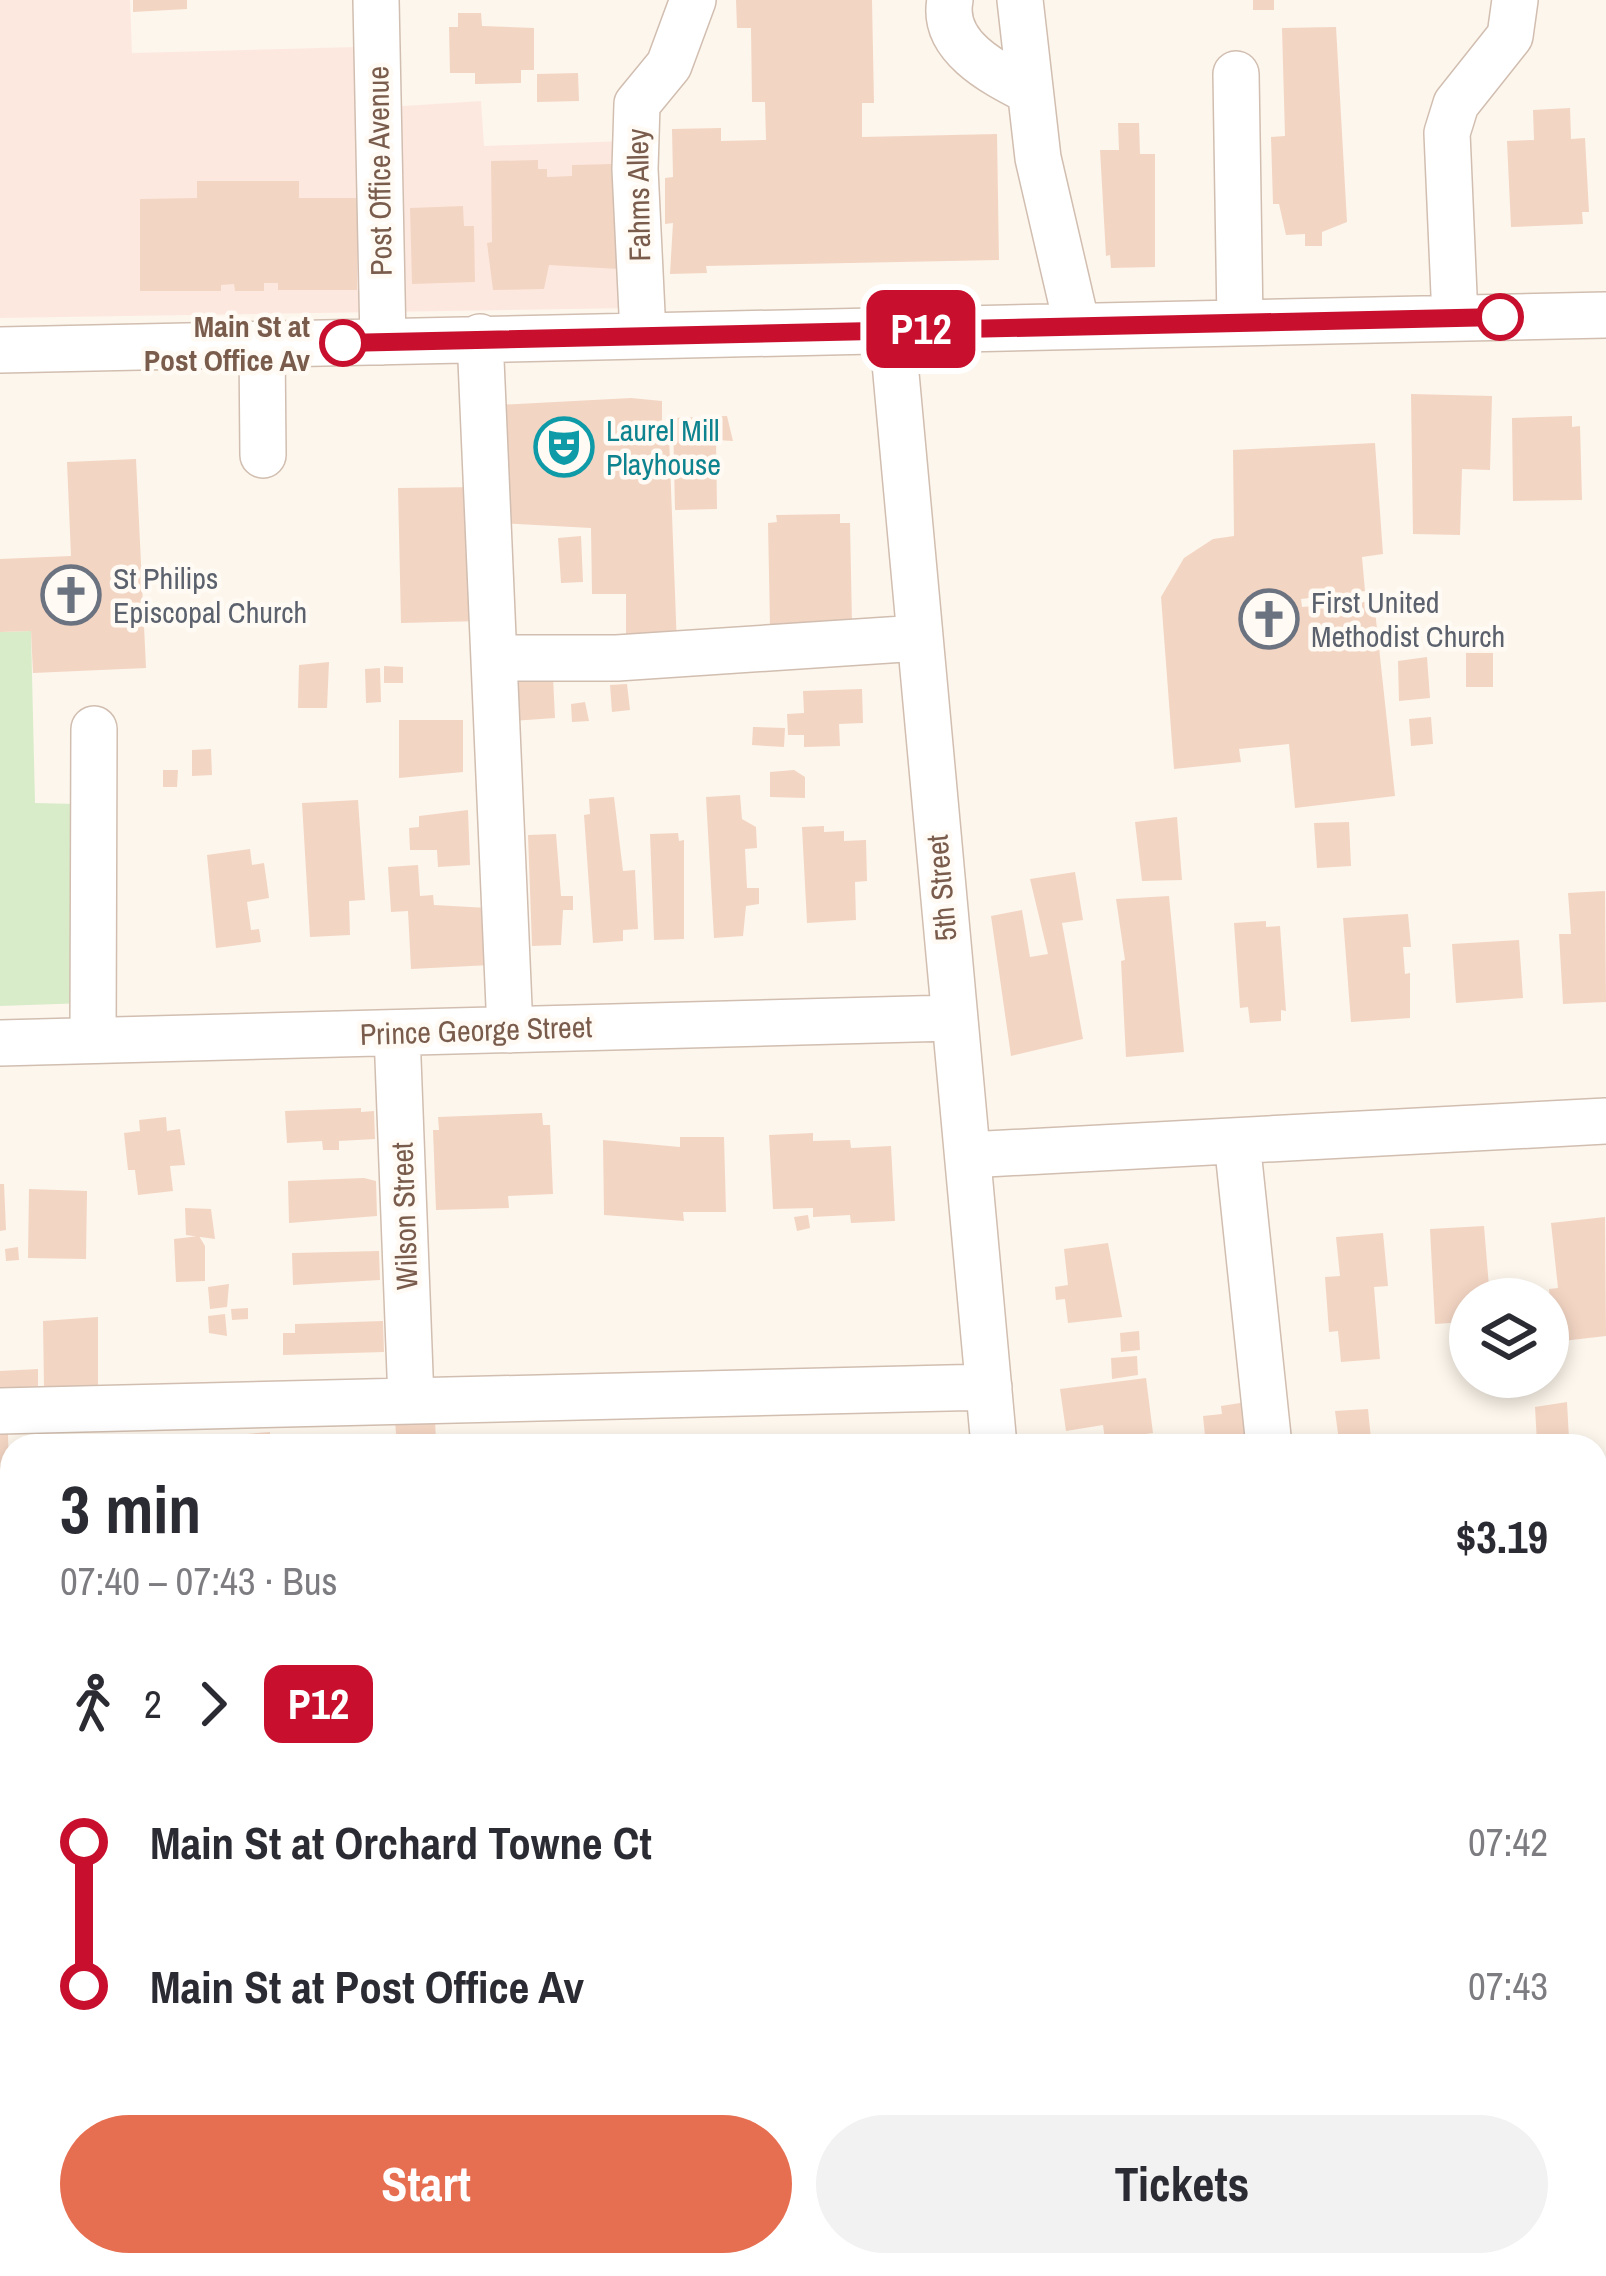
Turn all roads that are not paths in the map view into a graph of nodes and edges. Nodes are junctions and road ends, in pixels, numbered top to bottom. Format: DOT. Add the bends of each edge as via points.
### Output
graph roads {
  1 [pos="376,0"];
  2 [pos="693,0"];
  3 [pos="950,0"];
  4 [pos="1020,0"];
  5 [pos="1516,0"];
  6 [pos="1236,74"];
  7 [pos="1027,90"];
  8 [pos="1606,315"];
  9 [pos="1455,318"];
  10 [pos="1240,322"];
  11 [pos="1077,326"];
  12 [pos="892,330"];
  13 [pos="643,334"];
  14 [pos="480,338"];
  15 [pos="383,342"];
  16 [pos="262,345"];
  17 [pos="0,350"];
  18 [pos="263,455"];
  19 [pos="919,638"];
  20 [pos="495,658"];
  21 [pos="94,729"];
  22 [pos="952,1018"];
  23 [pos="510,1030"];
  24 [pos="397,1033"];
  25 [pos="93,1040"];
  26 [pos="0,1043"];
  27 [pos="1606,1121"];
  28 [pos="1237,1141"];
  29 [pos="968,1155"];
  30 [pos="988,1387"];
  31 [pos="411,1400"];
  32 [pos="0,1411"];
  33 [pos="993,1434"];
  34 [pos="1268,1434"];
  1 -- 15 [label="street, Post Office Avenue"];
  2 -- 13 [label="street, Fahms Alley" via="669,65 637,104"];
  3 -- 7 [label="street" via="962,44 985,68"];
  4 -- 7 [label="street"];
  5 -- 9 [label="street" via="1510,36 1456,104 1448,133"];
  6 -- 10 [label="street"];
  7 -- 11 [label="street"];
  8 -- 9 [label="street"];
  9 -- 10 [label="street"];
  10 -- 11 [label="street"];
  11 -- 12 [label="street"];
  12 -- 13 [label="street"];
  12 -- 19 [label="street, 5th Street"];
  13 -- 14 [label="street"];
  14 -- 15 [label="street"];
  14 -- 20 [label="street"];
  15 -- 16 [label="street"];
  16 -- 17 [label="street"];
  16 -- 18 [label="street"];
  19 -- 20 [label="street"];
  19 -- 22 [label="street, 5th Street"];
  20 -- 23 [label="street"];
  21 -- 25 [label="street"];
  22 -- 23 [label="street, Prince George Street"];
  22 -- 29 [label="street, 5th Street"];
  23 -- 24 [label="street, Prince George Street"];
  24 -- 25 [label="street, Prince George Street"];
  24 -- 31 [label="street, Wilson Street"];
  25 -- 26 [label="street, Prince George Street"];
  27 -- 28 [label="street"];
  28 -- 29 [label="street"];
  28 -- 34 [label="street"];
  29 -- 30 [label="street, 5th Street"];
  30 -- 31 [label="street"];
  30 -- 33 [label="street, 5th Street"];
  31 -- 32 [label="street"];
}
